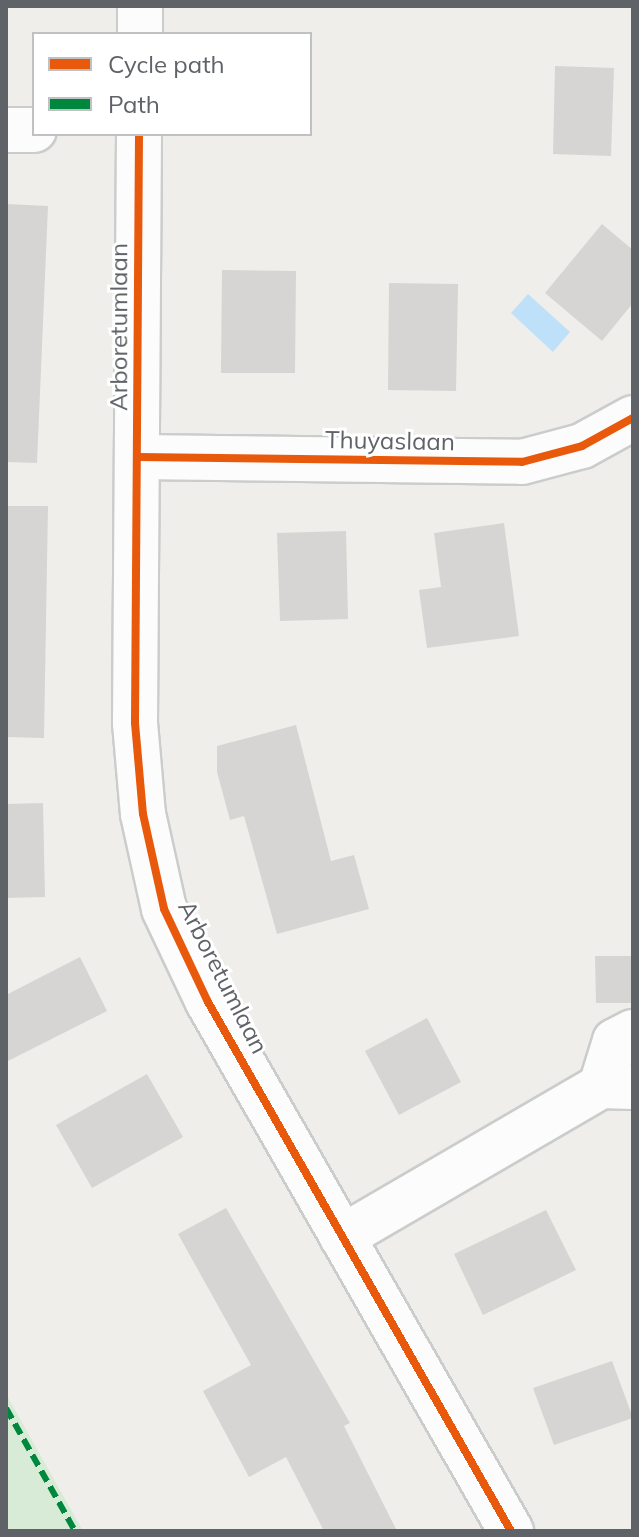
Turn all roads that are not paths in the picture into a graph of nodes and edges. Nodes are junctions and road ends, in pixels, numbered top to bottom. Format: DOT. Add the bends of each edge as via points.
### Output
graph roads {
  1 [pos="140,6"];
  2 [pos="140,32"];
  3 [pos="6,130"];
  4 [pos="32,130"];
  5 [pos="139,136"];
  6 [pos="633,418"];
  7 [pos="138,457"];
  8 [pos="633,1032"];
  9 [pos="617,1086"];
  10 [pos="342,1237"];
  11 [pos="511,1531"];
  1 -- 2 [label="street"];
  3 -- 4 [label="street"];
  5 -- 7 [label="street, Arboretumlaan"];
  6 -- 7 [label="street, Thuyaslaan" via="582,446 522,462"];
  7 -- 10 [label="street, Arboretumlaan" via="135,723 143,814 164,909 208,1002"];
  8 -- 9 [label="street" via="615,1041"];
  9 -- 10 [label="street"];
  10 -- 11 [label="street, Arboretumlaan"];
}
